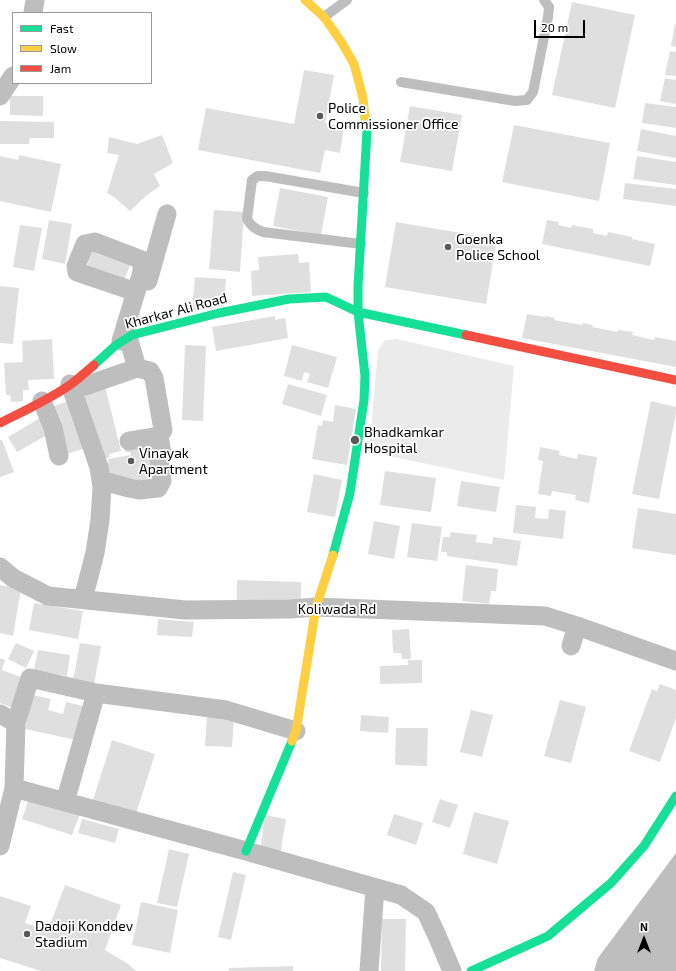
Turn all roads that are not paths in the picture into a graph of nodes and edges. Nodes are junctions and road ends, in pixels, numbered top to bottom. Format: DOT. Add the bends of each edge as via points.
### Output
graph roads {
  1 [pos="36,0"];
  2 [pos="305,0"];
  3 [pos="348,0"];
  4 [pos="544,0"];
  5 [pos="33,12"];
  6 [pos="324,17"];
  7 [pos="12,78"];
  8 [pos="401,82"];
  9 [pos="0,96"];
  10 [pos="364,193"];
  11 [pos="167,214"];
  12 [pos="361,244"];
  13 [pos="136,292"];
  14 [pos="358,312"];
  15 [pos="128,337"];
  16 [pos="137,368"];
  17 [pos="676,380"];
  18 [pos="78,385"];
  19 [pos="42,401"];
  20 [pos="0,423"];
  21 [pos="159,436"];
  22 [pos="129,441"];
  23 [pos="59,456"];
  24 [pos="107,482"];
  25 [pos="0,567"];
  26 [pos="83,599"];
  27 [pos="316,607"];
  28 [pos="577,626"];
  29 [pos="571,646"];
  30 [pos="676,661"];
  31 [pos="96,693"];
  32 [pos="8,718"];
  33 [pos="296,731"];
  34 [pos="14,788"];
  35 [pos="676,796"];
  36 [pos="65,802"];
  37 [pos="0,846"];
  38 [pos="246,851"];
  39 [pos="375,888"];
  40 [pos="369,971"];
  41 [pos="452,971"];
  42 [pos="471,971"];
  1 -- 5 [label="street"];
  2 -- 6 [label="street"];
  3 -- 6 [label="lane"];
  4 -- 8 [label="lane" via="549,8 548,17 533,92 527,100 515,101"];
  6 -- 10 [label="street" via="354,64 363,98 367,131"];
  7 -- 9 [label="street"];
  10 -- 12 [label="street"];
  10 -- 12 [label="lane" via="258,176 252,180 247,219 256,229 263,232"];
  11 -- 15 [label="street" via="136,322"];
  12 -- 14 [label="street"];
  13 -- 15 [label="street"];
  14 -- 15 [label="street, Kharkar Ali Road" via="326,298 289,299 219,313"];
  14 -- 17 [label="street, Kharkar Ali Road"];
  14 -- 27 [label="street" via="365,376 364,400 348,500"];
  15 -- 16 [label="street"];
  15 -- 18 [label="street, Kharkar Ali Road"];
  16 -- 18 [label="street"];
  16 -- 21 [label="street" via="150,371 154,378 163,430"];
  18 -- 19 [label="street, Kharkar Ali Road"];
  18 -- 26 [label="street" via="102,487 95,553"];
  19 -- 20 [label="street, Kharkar Ali Road"];
  19 -- 23 [label="street" via="53,428"];
  21 -- 22 [label="street"];
  21 -- 24 [label="street" via="162,481 158,488 139,490"];
  25 -- 26 [label="street, Koliwada Rd" via="13,578 48,596"];
  26 -- 27 [label="street, Koliwada Rd" via="185,610"];
  27 -- 28 [label="street, Koliwada Rd" via="545,616"];
  27 -- 33 [label="street"];
  28 -- 29 [label="street"];
  28 -- 30 [label="street, Koliwada Rd"];
  31 -- 32 [label="street" via="30,678"];
  31 -- 33 [label="street" via="226,710"];
  31 -- 36 [label="street"];
  32 -- 34 [label="street"];
  33 -- 38 [label="street"];
  34 -- 36 [label="street"];
  34 -- 37 [label="street"];
  35 -- 42 [label="street" via="644,846 606,888 548,936"];
  36 -- 38 [label="street"];
  38 -- 39 [label="street"];
  39 -- 40 [label="street"];
  39 -- 41 [label="street" via="401,895 426,912"];
}
